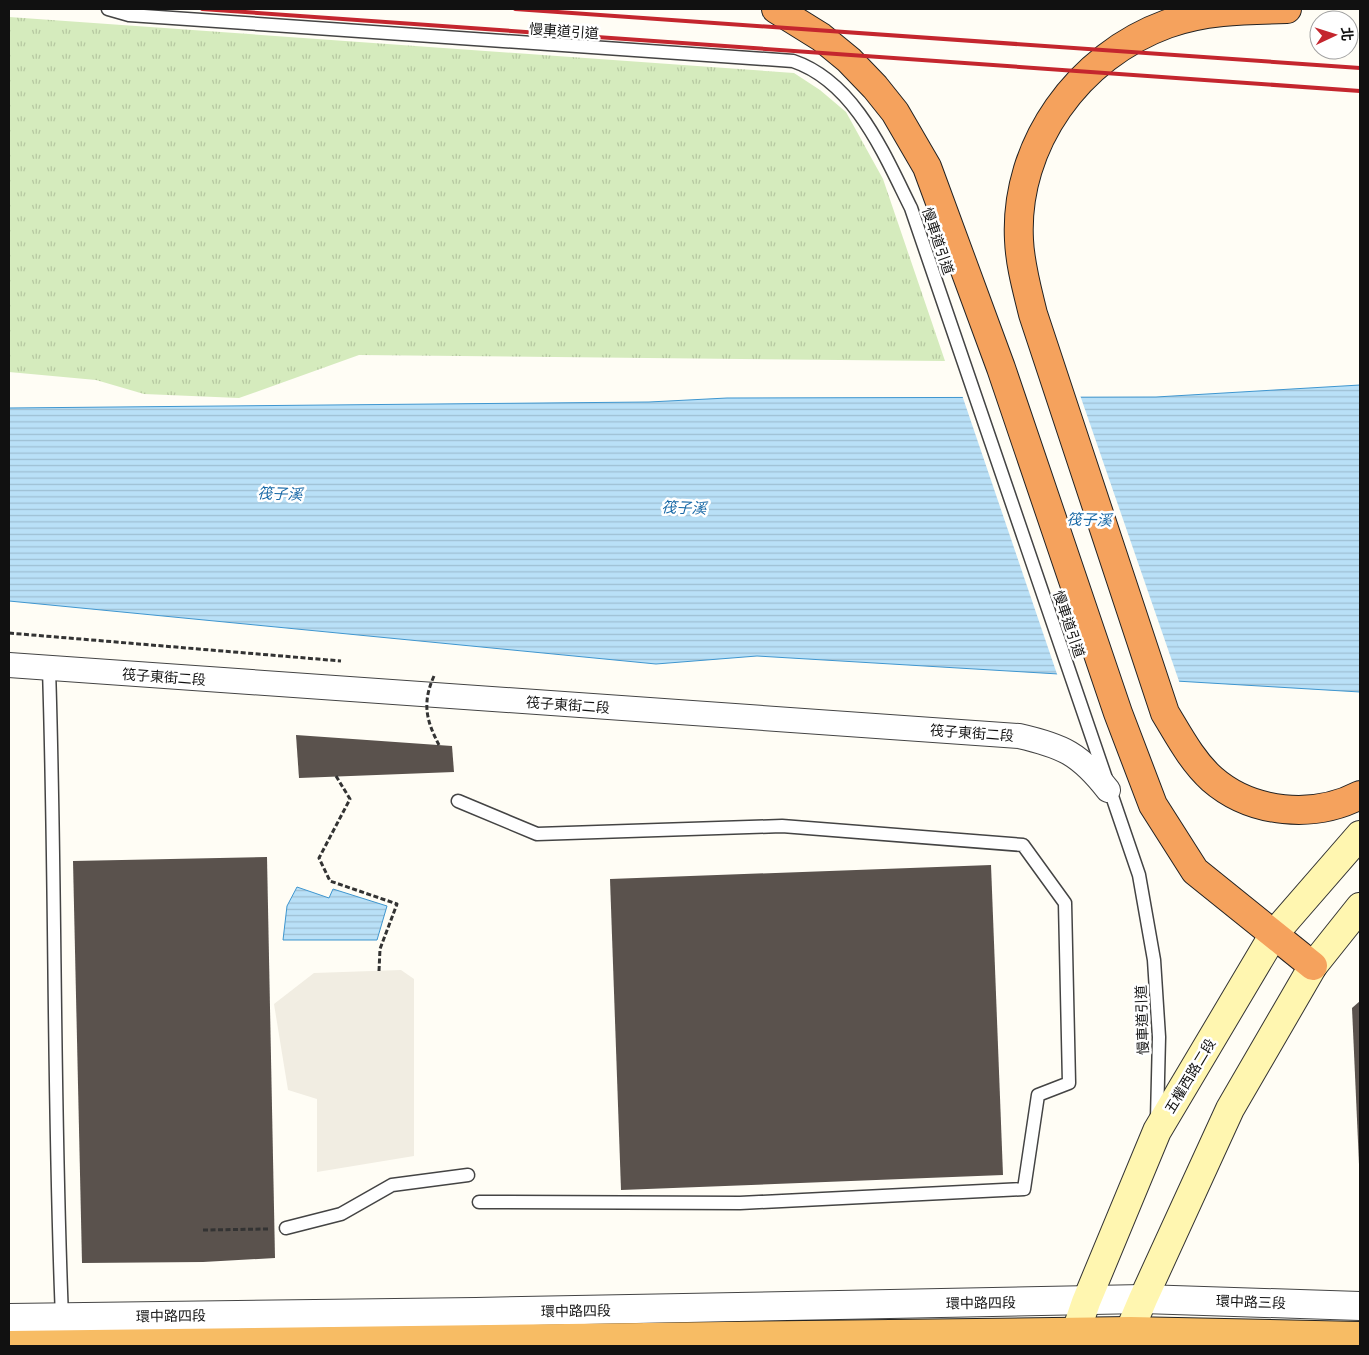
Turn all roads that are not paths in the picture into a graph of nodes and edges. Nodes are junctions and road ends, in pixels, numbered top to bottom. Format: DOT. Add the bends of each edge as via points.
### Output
graph roads {
  1 [pos="108,9"];
  2 [pos="776,9"];
  3 [pos="1287,9"];
  4 [pos="9,666"];
  5 [pos="49,669"];
  6 [pos="1108,790"];
  7 [pos="1360,795"];
  8 [pos="458,801"];
  9 [pos="1360,835"];
  10 [pos="1360,907"];
  11 [pos="1274,934"];
  12 [pos="1314,966"];
  13 [pos="1156,1131"];
  14 [pos="468,1175"];
  15 [pos="479,1202"];
  16 [pos="286,1228"];
  17 [pos="1142,1299"];
  18 [pos="1086,1302"];
  19 [pos="1360,1306"];
  20 [pos="62,1317"];
  21 [pos="9,1318"];
  22 [pos="1360,1336"];
  23 [pos="1074,1339"];
  24 [pos="1127,1339"];
  25 [pos="9,1345"];
  1 -- 6 [label="lane, 慢車道引道" via="129,15 793,61 810,66 831,82 856,108 911,208"];
  2 -- 11 [label="highway" via="850,60 875,87 912,139 939,197 1001,368 1152,805 1195,871"];
  3 -- 7 [label="highway" via="1196,16 1168,24 1142,34 1094,67 1056,111 1042,134 1029,167 1020,211 1020,264 1033,314 1165,713 1190,753 1211,778 1231,794 1264,805 1292,811 1318,810"];
  4 -- 5 [label="street, 筏子東街二段"];
  5 -- 6 [label="street, 筏子東街二段" via="1019,736 1051,743 1075,755"];
  5 -- 20 [label="lane"];
  6 -- 13 [label="lane, 慢車道引道" via="1139,875 1154,960 1159,1037"];
  8 -- 15 [label="lane" via="537,834 782,826 1024,845 1065,903 1069,1082 1038,1095 1024,1189 740,1203"];
  9 -- 11 [label="main road, 五權西路二段"];
  10 -- 12 [label="main road"];
  11 -- 12 [label="highway"];
  11 -- 13 [label="main road, 五權西路二段"];
  12 -- 17 [label="main road" via="1230,1109"];
  13 -- 18 [label="main road, 五權西路二段"];
  14 -- 16 [label="lane" via="392,1185 340,1214"];
  17 -- 18 [label="street, 環中路四段"];
  17 -- 19 [label="street, 環中路三段"];
  17 -- 24 [label="main road"];
  18 -- 20 [label="street, 環中路四段"];
  18 -- 23 [label="main road, 五權西路二段"];
  20 -- 21 [label="street, 環中路四段"];
  22 -- 24 [label="highway"];
  23 -- 24 [label="highway"];
  23 -- 25 [label="highway" via="822,1336"];
}
